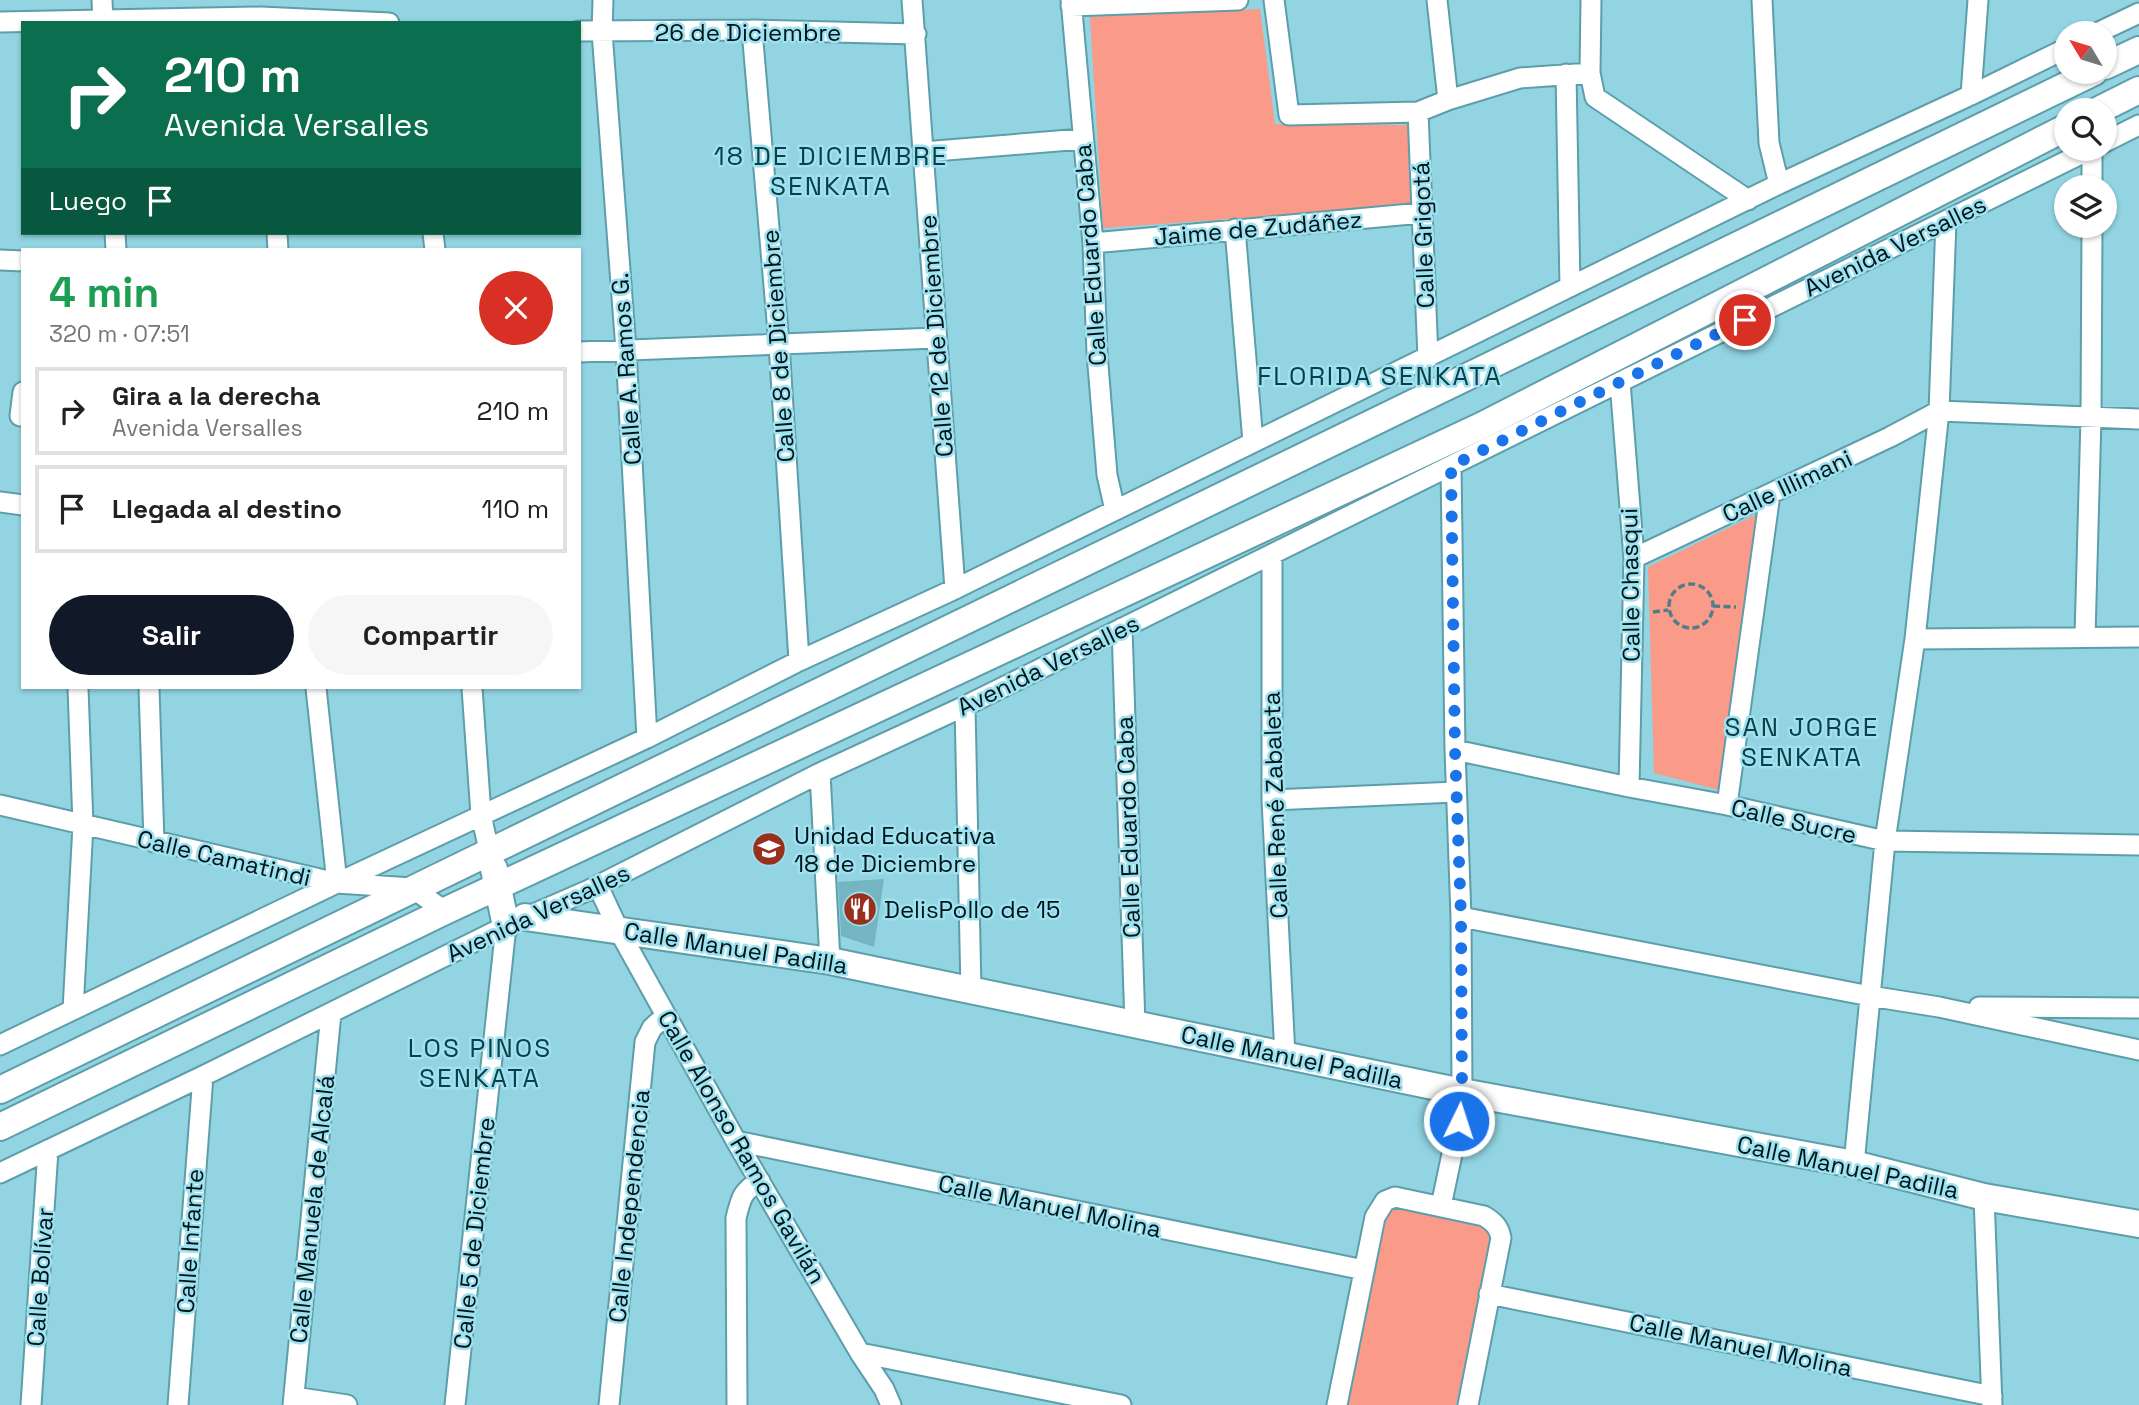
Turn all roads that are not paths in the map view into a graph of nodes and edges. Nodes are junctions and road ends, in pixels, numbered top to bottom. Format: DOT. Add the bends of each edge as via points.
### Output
graph roads {
  1 [pos="603,0"];
  2 [pos="912,0"];
  3 [pos="1238,0"];
  4 [pos="1274,0"];
  5 [pos="1437,0"];
  6 [pos="1591,0"];
  7 [pos="1762,0"];
  8 [pos="1978,0"];
  9 [pos="1071,3"];
  10 [pos="261,13"];
  11 [pos="2139,13"];
  12 [pos="102,14"];
  13 [pos="363,21"];
  14 [pos="0,22"];
  15 [pos="2118,23"];
  16 [pos="752,30"];
  17 [pos="581,31"];
  18 [pos="602,32"];
  19 [pos="916,34"];
  20 [pos="2139,50"];
  21 [pos="2054,54"];
  22 [pos="2118,60"];
  23 [pos="1590,73"];
  24 [pos="1566,74"];
  25 [pos="2069,84"];
  26 [pos="2139,90"];
  27 [pos="1971,95"];
  28 [pos="1448,100"];
  29 [pos="2117,101"];
  30 [pos="1418,112"];
  31 [pos="2139,125"];
  32 [pos="2054,134"];
  33 [pos="2117,136"];
  34 [pos="1083,139"];
  35 [pos="923,152"];
  36 [pos="2068,161"];
  37 [pos="1779,184"];
  38 [pos="1748,200"];
  39 [pos="1422,213"];
  40 [pos="1946,221"];
  41 [pos="1235,229"];
  42 [pos="2092,238"];
  43 [pos="1093,243"];
  44 [pos="0,260"];
  45 [pos="21,261"];
  46 [pos="1570,287"];
  47 [pos="936,338"];
  48 [pos="779,344"];
  49 [pos="626,350"];
  50 [pos="581,352"];
  51 [pos="1428,358"];
  52 [pos="1620,382"];
  53 [pos="21,397"];
  54 [pos="1939,411"];
  55 [pos="14,416"];
  56 [pos="2091,418"];
  57 [pos="2139,419"];
  58 [pos="1254,442"];
  59 [pos="1451,466"];
  60 [pos="1770,494"];
  61 [pos="0,502"];
  62 [pos="21,505"];
  63 [pos="1115,510"];
  64 [pos="1272,555"];
  65 [pos="1634,558"];
  66 [pos="955,589"];
  67 [pos="1122,628"];
  68 [pos="2085,636"];
  69 [pos="2139,636"];
  70 [pos="1915,639"];
  71 [pos="799,662"];
  72 [pos="78,689"];
  73 [pos="149,689"];
  74 [pos="316,689"];
  75 [pos="471,689"];
  76 [pos="965,706"];
  77 [pos="648,738"];
  78 [pos="1455,750"];
  79 [pos="820,773"];
  80 [pos="1629,787"];
  81 [pos="1456,792"];
  82 [pos="1272,800"];
  83 [pos="0,805"];
  84 [pos="1727,805"];
  85 [pos="481,815"];
  86 [pos="83,825"];
  87 [pos="1885,841"];
  88 [pos="154,842"];
  89 [pos="2139,845"];
  90 [pos="489,850"];
  91 [pos="337,883"];
  92 [pos="598,886"];
  93 [pos="497,887"];
  94 [pos="411,888"];
  95 [pos="445,911"];
  96 [pos="1461,917"];
  97 [pos="516,922"];
  98 [pos="619,931"];
  99 [pos="831,961"];
  100 [pos="971,991"];
  101 [pos="1870,996"];
  102 [pos="1939,1007"];
  103 [pos="2139,1007"];
  104 [pos="73,1010"];
  105 [pos="331,1013"];
  106 [pos="666,1015"];
  107 [pos="1135,1025"];
  108 [pos="0,1045"];
  109 [pos="2139,1050"];
  110 [pos="1285,1056"];
  111 [pos="202,1076"];
  112 [pos="0,1090"];
  113 [pos="1462,1092"];
  114 [pos="0,1127"];
  115 [pos="736,1141"];
  116 [pos="48,1150"];
  117 [pos="1854,1164"];
  118 [pos="0,1173"];
  119 [pos="761,1181"];
  120 [pos="1984,1197"];
  121 [pos="1441,1206"];
  122 [pos="2139,1224"];
  123 [pos="1364,1270"];
  124 [pos="1489,1294"];
  125 [pos="860,1353"];
  126 [pos="293,1401"];
  127 [pos="1992,1401"];
  128 [pos="31,1405"];
  129 [pos="178,1405"];
  130 [pos="347,1405"];
  131 [pos="455,1405"];
  132 [pos="609,1405"];
  133 [pos="737,1405"];
  134 [pos="891,1405"];
  135 [pos="1121,1405"];
  136 [pos="1337,1405"];
  137 [pos="1468,1405"];
  1 -- 18 [label="street, Calle A. Ramos G."];
  2 -- 19 [label="street, Calle 12 de Diciembre"];
  3 -- 9 [label="street"];
  4 -- 30 [label="street" via="1289,115"];
  5 -- 28 [label="street"];
  6 -- 23 [label="street"];
  7 -- 37 [label="street" via="1769,143"];
  8 -- 27 [label="street"];
  9 -- 34 [label="street, Calle Eduardo Caba"];
  10 -- 12 [label="street"];
  10 -- 13 [label="street"];
  11 -- 15 [label="street"];
  12 -- 14 [label="street"];
  16 -- 18 [label="street, 26 de Diciembre"];
  16 -- 19 [label="street, 26 de Diciembre"];
  16 -- 48 [label="street, Calle 8 de Diciembre"];
  17 -- 18 [label="street, 26 de Diciembre"];
  18 -- 49 [label="street, Calle A. Ramos G."];
  19 -- 35 [label="street, Calle 12 de Diciembre"];
  20 -- 22 [label="street"];
  21 -- 27 [label="street"];
  23 -- 24 [label="street"];
  23 -- 38 [label="street" via="1595,97"];
  24 -- 28 [label="street" via="1520,78"];
  24 -- 46 [label="street"];
  25 -- 90 [label="street"];
  26 -- 29 [label="street"];
  27 -- 37 [label="street"];
  28 -- 30 [label="street"];
  30 -- 39 [label="street, Calle Grigotá"];
  31 -- 33 [label="street"];
  32 -- 93 [label="street, Avenida Versalles" via="1481,426"];
  34 -- 35 [label="street"];
  34 -- 43 [label="street, Calle Eduardo Caba"];
  35 -- 47 [label="street, Calle 12 de Diciembre"];
  36 -- 40 [label="street, Avenida Versalles"];
  37 -- 38 [label="street"];
  38 -- 46 [label="street"];
  39 -- 41 [label="street, Jaime de Zudáñez"];
  39 -- 51 [label="street, Calle Grigotá"];
  40 -- 52 [label="street, Avenida Versalles"];
  40 -- 54 [label="street"];
  41 -- 43 [label="street, Jaime de Zudáñez"];
  41 -- 58 [label="street"];
  42 -- 56 [label="street"];
  43 -- 63 [label="street, Calle Eduardo Caba" via="1098,367 1107,475"];
  44 -- 45 [label="street"];
  46 -- 51 [label="street"];
  47 -- 48 [label="street"];
  47 -- 66 [label="street, Calle 12 de Diciembre"];
  48 -- 49 [label="street"];
  48 -- 71 [label="street, Calle 8 de Diciembre"];
  49 -- 50 [label="street"];
  49 -- 77 [label="street, Calle A. Ramos G."];
  51 -- 58 [label="street"];
  52 -- 59 [label="street, Avenida Versalles"];
  52 -- 65 [label="street, Calle Chasqui"];
  53 -- 55 [label="street"];
  54 -- 56 [label="street"];
  54 -- 60 [label="street, Calle Illimani"];
  54 -- 70 [label="street"];
  56 -- 57 [label="street"];
  56 -- 68 [label="street"];
  58 -- 63 [label="street"];
  59 -- 64 [label="street, Avenida Versalles"];
  59 -- 78 [label="street"];
  60 -- 65 [label="street, Calle Illimani"];
  60 -- 84 [label="street"];
  61 -- 62 [label="street"];
  63 -- 66 [label="street"];
  64 -- 67 [label="street, Avenida Versalles"];
  64 -- 82 [label="street, Calle René Zabaleta"];
  65 -- 80 [label="street, Calle Chasqui"];
  66 -- 71 [label="street"];
  67 -- 76 [label="street, Avenida Versalles"];
  67 -- 107 [label="street, Calle Eduardo Caba"];
  68 -- 69 [label="street"];
  68 -- 70 [label="street"];
  70 -- 87 [label="street"];
  71 -- 77 [label="street"];
  72 -- 86 [label="street"];
  73 -- 88 [label="street"];
  74 -- 91 [label="street"];
  75 -- 85 [label="street, Calle 5 de Diciembre"];
  76 -- 79 [label="street, Avenida Versalles"];
  76 -- 100 [label="street"];
  77 -- 85 [label="street"];
  78 -- 80 [label="street, Calle Sucre"];
  78 -- 81 [label="street"];
  79 -- 92 [label="street, Avenida Versalles"];
  79 -- 99 [label="street"];
  80 -- 84 [label="street, Calle Sucre"];
  81 -- 82 [label="street"];
  81 -- 96 [label="street"];
  82 -- 110 [label="street, Calle René Zabaleta"];
  83 -- 86 [label="street, Calle Camatindi"];
  84 -- 87 [label="street, Calle Sucre"];
  85 -- 90 [label="street, Calle 5 de Diciembre"];
  85 -- 91 [label="street"];
  86 -- 88 [label="street, Calle Camatindi"];
  86 -- 104 [label="street"];
  87 -- 89 [label="street, Calle Sucre"];
  87 -- 101 [label="street"];
  88 -- 91 [label="street, Calle Camatindi"];
  90 -- 93 [label="street, Calle 5 de Diciembre"];
  90 -- 94 [label="street"];
  91 -- 94 [label="street, Calle Camatindi"];
  91 -- 104 [label="street"];
  92 -- 97 [label="street, Avenida Versalles"];
  92 -- 98 [label="street, Calle Alonso Ramos Gavilán"];
  93 -- 95 [label="street, Avenida Versalles"];
  93 -- 97 [label="street, Calle 5 de Diciembre"];
  94 -- 95 [label="street"];
  94 -- 112 [label="street"];
  95 -- 114 [label="street, Avenida Versalles"];
  96 -- 101 [label="street"];
  96 -- 113 [label="street"];
  97 -- 98 [label="street, Calle Manuel Padilla"];
  97 -- 105 [label="street, Avenida Versalles"];
  97 -- 131 [label="street, Calle 5 de Diciembre"];
  98 -- 99 [label="street, Calle Manuel Padilla"];
  98 -- 106 [label="street, Calle Alonso Ramos Gavilán"];
  99 -- 100 [label="street, Calle Manuel Padilla"];
  100 -- 107 [label="street, Calle Manuel Padilla"];
  101 -- 102 [label="street"];
  101 -- 117 [label="street"];
  102 -- 103 [label="street"];
  102 -- 109 [label="street"];
  104 -- 108 [label="street"];
  105 -- 111 [label="street, Avenida Versalles"];
  105 -- 126 [label="street, Calle Manuela de Alcalá"];
  106 -- 115 [label="street, Calle Alonso Ramos Gavilán"];
  106 -- 132 [label="street, Calle Independencia" via="645,1042"];
  107 -- 110 [label="street, Calle Manuel Padilla"];
  110 -- 113 [label="street, Calle Manuel Padilla"];
  111 -- 116 [label="street, Avenida Versalles"];
  111 -- 129 [label="street, Calle Infante"];
  113 -- 117 [label="street, Calle Manuel Padilla"];
  113 -- 121 [label="street"];
  115 -- 119 [label="street, Calle Alonso Ramos Gavilán"];
  115 -- 123 [label="street, Calle Manuel Molina"];
  116 -- 118 [label="street, Avenida Versalles"];
  116 -- 128 [label="street, Calle Bolívar"];
  117 -- 120 [label="street, Calle Manuel Padilla"];
  119 -- 125 [label="street, Calle Alonso Ramos Gavilán"];
  119 -- 133 [label="street" via="741,1196 736,1218"];
  120 -- 122 [label="street, Calle Manuel Padilla"];
  120 -- 127 [label="street"];
  121 -- 123 [label="street" via="1395,1197 1385,1201 1375,1217"];
  121 -- 124 [label="street" via="1484,1216 1499,1230"];
  123 -- 136 [label="street"];
  124 -- 127 [label="street, Calle Manuel Molina"];
  124 -- 137 [label="street"];
  125 -- 134 [label="street, Calle Alonso Ramos Gavilán"];
  125 -- 135 [label="street"];
  126 -- 130 [label="street"];
}
